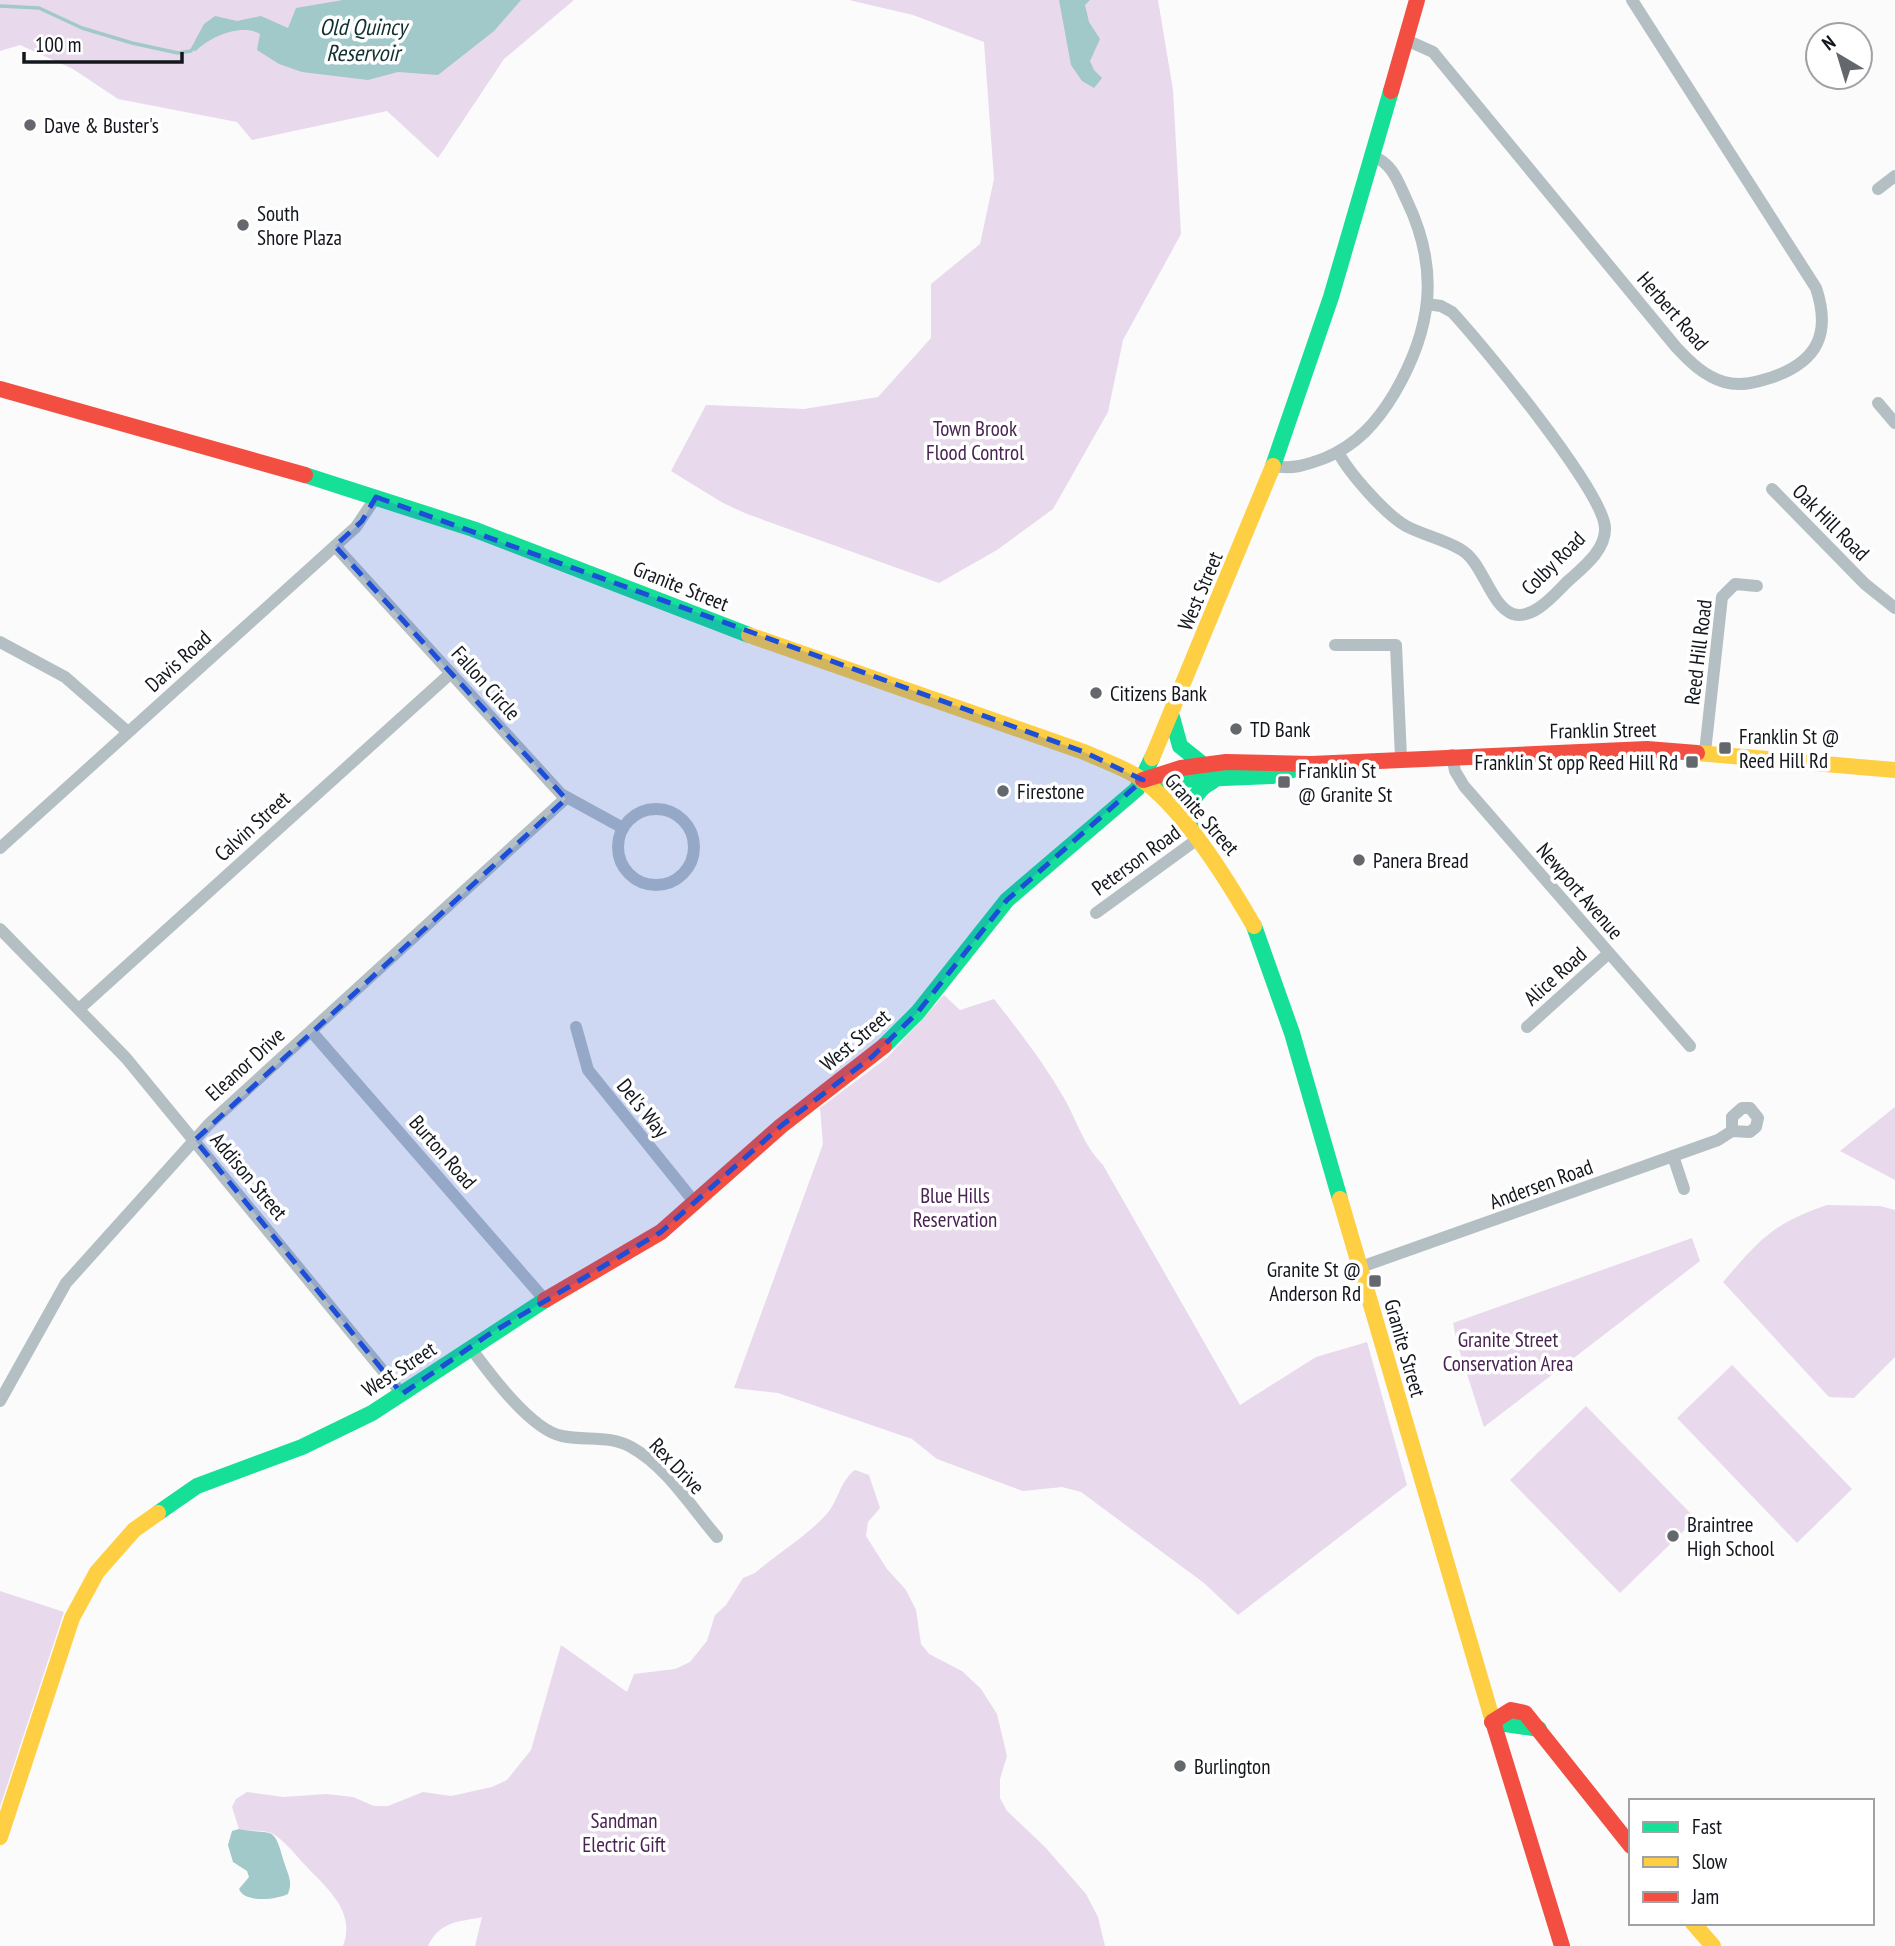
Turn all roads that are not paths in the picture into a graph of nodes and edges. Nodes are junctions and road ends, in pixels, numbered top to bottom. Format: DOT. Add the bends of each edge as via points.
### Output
graph roads {
  1 [pos="1417,0"];
  2 [pos="1632,0"];
  3 [pos="1404,39"];
  4 [pos="1373,156"];
  5 [pos="1895,176"];
  6 [pos="1878,189"];
  7 [pos="1427,304"];
  8 [pos="0,389"];
  9 [pos="0,402"];
  10 [pos="1878,403"];
  11 [pos="85,416"];
  12 [pos="1895,423"];
  13 [pos="1338,452"];
  14 [pos="1273,465"];
  15 [pos="1772,489"];
  16 [pos="376,497"];
  17 [pos="335,546"];
  18 [pos="1758,586"];
  19 [pos="1895,608"];
  20 [pos="0,642"];
  21 [pos="1335,645"];
  22 [pos="451,673"];
  23 [pos="1173,713"];
  24 [pos="128,732"];
  25 [pos="1705,752"];
  26 [pos="1452,755"];
  27 [pos="1401,758"];
  28 [pos="1311,764"];
  29 [pos="1205,766"];
  30 [pos="1895,770"];
  31 [pos="1143,780"];
  32 [pos="1214,780"];
  33 [pos="566,798"];
  34 [pos="623,828"];
  35 [pos="1196,835"];
  36 [pos="0,848"];
  37 [pos="1096,913"];
  38 [pos="0,929"];
  39 [pos="1609,953"];
  40 [pos="79,1009"];
  41 [pos="576,1027"];
  42 [pos="1527,1027"];
  43 [pos="311,1031"];
  44 [pos="1690,1046"];
  45 [pos="1732,1131"];
  46 [pos="195,1140"];
  47 [pos="1673,1156"];
  48 [pos="1684,1189"];
  49 [pos="695,1204"];
  50 [pos="1361,1267"];
  51 [pos="545,1300"];
  52 [pos="470,1347"];
  53 [pos="402,1394"];
  54 [pos="0,1401"];
  55 [pos="717,1537"];
  56 [pos="1492,1722"];
  57 [pos="0,1837"];
  58 [pos="1629,1843"];
  59 [pos="1695,1925"];
  60 [pos="1562,1946"];
  61 [pos="1713,1946"];
  1 -- 3 [label="main road, West Street"];
  2 -- 3 [label="street, Herbert Road" via="1816,288 1822,313 1820,338 1808,358 1786,372 1739,384 1716,379 1695,366 1433,52"];
  3 -- 4 [label="main road, West Street"];
  4 -- 7 [label="street" via="1391,168 1419,228 1427,264"];
  4 -- 14 [label="main road, West Street"];
  5 -- 6 [label="street"];
  7 -- 13 [label="street" via="1415,354 1388,402 1370,428"];
  7 -- 13 [label="street, Colby Road" via="1441,306 1456,317 1537,415 1602,515 1605,528 1600,546 1547,601 1528,613 1511,613 1468,554 1399,521"];
  8 -- 11 [label="main road, Granite Street"];
  9 -- 11 [label="main road, Granite Street"];
  10 -- 12 [label="street"];
  11 -- 16 [label="main road, Granite Street" via="221,449"];
  13 -- 14 [label="street" via="1296,467"];
  14 -- 23 [label="main road, West Street"];
  15 -- 19 [label="street, Oak Hill Road" via="1865,584"];
  16 -- 17 [label="street, Davis Road" via="362,521"];
  16 -- 31 [label="main road, Granite Street" via="534,550 731,629 1084,752"];
  17 -- 22 [label="street, Fallon Circle"];
  17 -- 24 [label="street, Davis Road"];
  18 -- 25 [label="street, Reed Hill Road" via="1735,584 1722,597"];
  20 -- 24 [label="street" via="65,677"];
  21 -- 27 [label="street" via="1396,645"];
  22 -- 33 [label="street, Fallon Circle"];
  22 -- 40 [label="street, Calvin Street"];
  23 -- 29 [label="main road" via="1180,747"];
  23 -- 31 [label="main road, West Street"];
  24 -- 36 [label="street, Davis Road"];
  25 -- 26 [label="main road, Franklin Street" via="1620,749"];
  25 -- 30 [label="main road, Franklin Street"];
  26 -- 27 [label="main road, Franklin Street"];
  26 -- 39 [label="street, Newport Avenue" via="1464,786"];
  27 -- 28 [label="main road, Franklin Street"];
  28 -- 29 [label="main road, Franklin Street" via="1283,761"];
  28 -- 32 [label="main road, Franklin Street" via="1283,775"];
  29 -- 31 [label="main road, Franklin Street"];
  31 -- 32 [label="main road, Franklin Street"];
  31 -- 35 [label="main road, Granite Street"];
  31 -- 49 [label="main road, West Street" via="1126,801 1007,900 925,1003 881,1049 781,1126"];
  32 -- 35 [label="main road" via="1202,786 1191,801"];
  33 -- 34 [label="street, Fallon Circle"];
  33 -- 43 [label="street, Eleanor Drive"];
  34 -- 34 [label="street" via="618,843 620,859 636,880 662,885 677,880 688,868 694,853 693,837 679,816 648,810"];
  35 -- 37 [label="street, Peterson Road"];
  35 -- 50 [label="main road, Granite Street" via="1236,889 1262,945"];
  38 -- 40 [label="street, Addison Street"];
  39 -- 42 [label="street, Alice Road"];
  39 -- 44 [label="street, Newport Avenue"];
  40 -- 46 [label="street, Addison Street"];
  41 -- 49 [label="street, Del's Way" via="589,1070"];
  43 -- 46 [label="street, Eleanor Drive"];
  43 -- 51 [label="street, Burton Road"];
  45 -- 47 [label="street, Andersen Road"];
  46 -- 53 [label="street, Addison Street"];
  46 -- 54 [label="street, Eleanor Drive" via="66,1283"];
  47 -- 48 [label="street"];
  47 -- 50 [label="street, Andersen Road"];
  49 -- 51 [label="main road, West Street" via="636,1249"];
  50 -- 56 [label="main road, Granite Street"];
  51 -- 52 [label="main road, West Street"];
  52 -- 53 [label="main road, West Street"];
  52 -- 55 [label="street, Rex Drive" via="546,1430 565,1437 617,1441 646,1456"];
  53 -- 57 [label="main road, West Street" via="327,1436 197,1486 160,1510 117,1548 87,1588 68,1629"];
  56 -- 58 [label="main road" via="1516,1709 1525,1713"];
  56 -- 60 [label="main road, Granite Street"];
  59 -- 61 [label="main road"];
}
